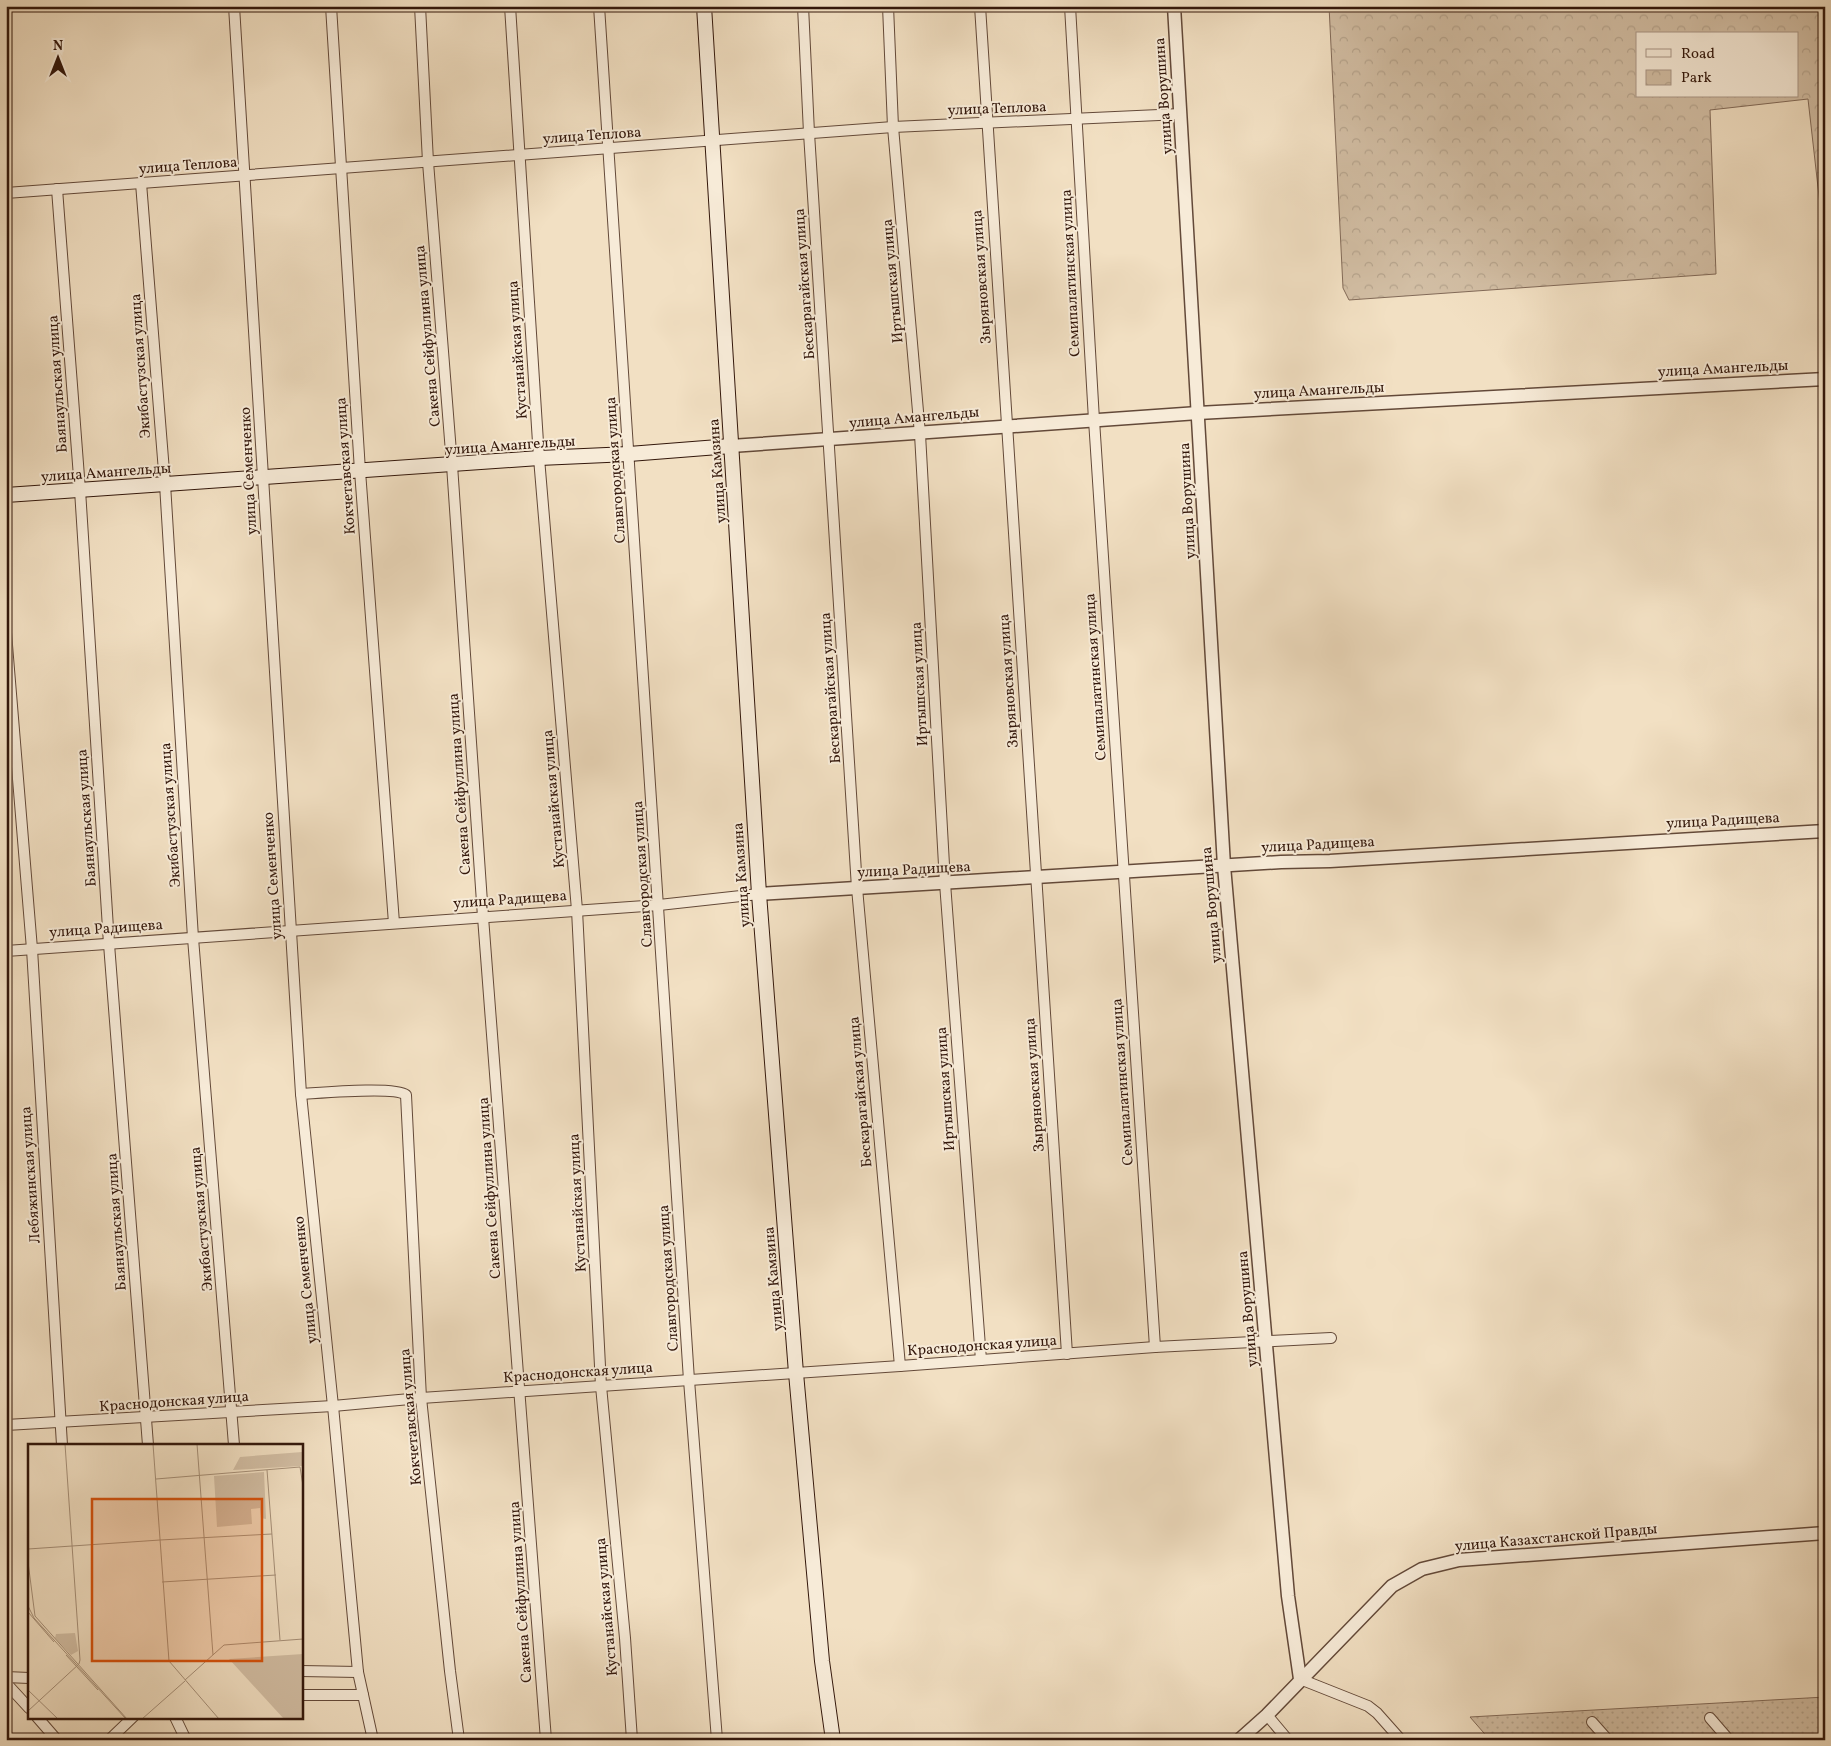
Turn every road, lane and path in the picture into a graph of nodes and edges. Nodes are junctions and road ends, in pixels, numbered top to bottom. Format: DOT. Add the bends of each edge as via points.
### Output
graph roads {
  1 [pos="234,6"];
  2 [pos="331,6"];
  3 [pos="420,6"];
  4 [pos="510,6"];
  5 [pos="599,6"];
  6 [pos="704,6"];
  7 [pos="803,6"];
  8 [pos="888,6"];
  9 [pos="980,6"];
  10 [pos="1070,6"];
  11 [pos="1174,6"];
  12 [pos="1181,114"];
  13 [pos="1077,120"];
  14 [pos="986,124"];
  15 [pos="893,127"];
  16 [pos="809,133"];
  17 [pos="711,141"];
  18 [pos="608,148"];
  19 [pos="520,155"];
  20 [pos="428,162"];
  21 [pos="341,168"];
  22 [pos="244,176"];
  23 [pos="141,183"];
  24 [pos="58,189"];
  25 [pos="6,193"];
  26 [pos="1825,379"];
  27 [pos="1198,413"];
  28 [pos="1094,420"];
  29 [pos="1006,426"];
  30 [pos="920,434"];
  31 [pos="830,440"];
  32 [pos="731,446"];
  33 [pos="629,454"];
  34 [pos="539,458"];
  35 [pos="452,465"];
  36 [pos="360,471"];
  37 [pos="263,478"];
  38 [pos="164,484"];
  39 [pos="80,490"];
  40 [pos="6,495"];
  41 [pos="6,633"];
  42 [pos="1825,831"];
  43 [pos="1224,866"];
  44 [pos="1123,872"];
  45 [pos="1035,878"];
  46 [pos="945,883"];
  47 [pos="857,888"];
  48 [pos="758,894"];
  49 [pos="659,904"];
  50 [pos="577,910"];
  51 [pos="483,917"];
  52 [pos="394,924"];
  53 [pos="291,931"];
  54 [pos="193,938"];
  55 [pos="109,944"];
  56 [pos="32,949"];
  57 [pos="6,951"];
  58 [pos="300,1094"];
  59 [pos="1331,1338"];
  60 [pos="1266,1342"];
  61 [pos="1155,1346"];
  62 [pos="1066,1354"];
  63 [pos="981,1360"];
  64 [pos="900,1366"];
  65 [pos="796,1373"];
  66 [pos="689,1380"];
  67 [pos="601,1386"];
  68 [pos="520,1391"];
  69 [pos="421,1398"];
  70 [pos="333,1406"];
  71 [pos="232,1412"];
  72 [pos="146,1418"];
  73 [pos="61,1423"];
  74 [pos="6,1426"];
  75 [pos="62,1444"];
  76 [pos="148,1444"];
  77 [pos="234,1444"];
  78 [pos="1825,1532"];
  79 [pos="302,1671"];
  80 [pos="358,1672"];
  81 [pos="6,1677"];
  82 [pos="28,1678"];
  83 [pos="1300,1679"];
  84 [pos="6,1683"];
  85 [pos="302,1695"];
  86 [pos="363,1695"];
  87 [pos="28,1707"];
  88 [pos="1267,1715"];
  89 [pos="38,1718"];
  90 [pos="133,1718"];
  91 [pos="175,1718"];
  92 [pos="1710,1718"];
  93 [pos="1592,1722"];
  94 [pos="58,1740"];
  95 [pos="109,1740"];
  96 [pos="186,1740"];
  97 [pos="373,1740"];
  98 [pos="459,1740"];
  99 [pos="546,1740"];
  100 [pos="632,1740"];
  101 [pos="717,1740"];
  102 [pos="833,1740"];
  103 [pos="1239,1740"];
  104 [pos="1288,1740"];
  105 [pos="1401,1740"];
  106 [pos="1608,1740"];
  107 [pos="1729,1740"];
  1 -- 22 [label="street, улица Семенченко"];
  2 -- 21 [label="street, Кокчетавская улица"];
  3 -- 20 [label="street, Сакена Сейфуллина улица"];
  4 -- 19 [label="street, Кустанайская улица"];
  5 -- 18 [label="street, Славгородская улица"];
  6 -- 17 [label="main road, улица Камзина"];
  7 -- 16 [label="street, Бескарагайская улица"];
  8 -- 15 [label="street, Иртышская улица"];
  9 -- 14 [label="street, Зыряновская улица"];
  10 -- 13 [label="street, Семипалатинская улица"];
  11 -- 12 [label="street, улица Ворушина"];
  12 -- 13 [label="street, улица Теплова"];
  12 -- 27 [label="street, улица Ворушина"];
  13 -- 14 [label="street, улица Теплова"];
  13 -- 28 [label="street, Семипалатинская улица"];
  14 -- 15 [label="street, улица Теплова"];
  14 -- 29 [label="street, Зыряновская улица"];
  15 -- 16 [label="street, улица Теплова"];
  15 -- 30 [label="street, Иртышская улица"];
  16 -- 17 [label="street, улица Теплова"];
  16 -- 31 [label="street, Бескарагайская улица"];
  17 -- 18 [label="street, улица Теплова"];
  17 -- 32 [label="main road, улица Камзина"];
  18 -- 19 [label="street, улица Теплова"];
  18 -- 33 [label="street, Славгородская улица"];
  19 -- 20 [label="street, улица Теплова"];
  19 -- 34 [label="street, Кустанайская улица"];
  20 -- 21 [label="street, улица Теплова"];
  20 -- 35 [label="street, Сакена Сейфуллина улица"];
  21 -- 22 [label="street, улица Теплова"];
  21 -- 36 [label="street, Кокчетавская улица"];
  22 -- 23 [label="street, улица Теплова"];
  22 -- 37 [label="street, улица Семенченко"];
  23 -- 24 [label="street, улица Теплова"];
  23 -- 38 [label="street, Экибастузская улица"];
  24 -- 25 [label="street, улица Теплова"];
  24 -- 39 [label="street, Баянаульская улица"];
  26 -- 27 [label="street, улица Амангельды"];
  27 -- 28 [label="street, улица Амангельды"];
  27 -- 43 [label="street, улица Ворушина"];
  28 -- 29 [label="street, улица Амангельды"];
  28 -- 44 [label="street, Семипалатинская улица"];
  29 -- 30 [label="street, улица Амангельды"];
  29 -- 45 [label="street, Зыряновская улица"];
  30 -- 31 [label="street, улица Амангельды"];
  30 -- 46 [label="street, Иртышская улица"];
  31 -- 32 [label="street, улица Амангельды"];
  31 -- 47 [label="street, Бескарагайская улица"];
  32 -- 33 [label="main road, улица Амангельды"];
  32 -- 48 [label="main road, улица Камзина"];
  33 -- 34 [label="main road, улица Амангельды"];
  33 -- 49 [label="street, Славгородская улица"];
  34 -- 35 [label="main road, улица Амангельды"];
  34 -- 50 [label="street, Кустанайская улица"];
  35 -- 36 [label="main road, улица Амангельды"];
  35 -- 51 [label="street, Сакена Сейфуллина улица"];
  36 -- 37 [label="main road, улица Амангельды"];
  36 -- 52 [label="street, Кокчетавская улица"];
  37 -- 38 [label="main road, улица Амангельды"];
  37 -- 53 [label="street, улица Семенченко"];
  38 -- 39 [label="main road, улица Амангельды"];
  38 -- 54 [label="street, Экибастузская улица"];
  39 -- 40 [label="main road, улица Амангельды"];
  39 -- 55 [label="street, Баянаульская улица"];
  41 -- 56 [label="street, Лебяжинская улица"];
  42 -- 43 [label="street, улица Радищева"];
  43 -- 44 [label="street, улица Радищева"];
  43 -- 60 [label="street, улица Ворушина"];
  44 -- 45 [label="street, улица Радищева"];
  44 -- 61 [label="street, Семипалатинская улица"];
  45 -- 46 [label="street, улица Радищева"];
  45 -- 62 [label="street, Зыряновская улица"];
  46 -- 47 [label="street, улица Радищева"];
  46 -- 63 [label="street, Иртышская улица"];
  47 -- 48 [label="street, улица Радищева"];
  47 -- 64 [label="street, Бескарагайская улица"];
  48 -- 49 [label="street, улица Радищева"];
  48 -- 65 [label="main road, улица Камзина"];
  49 -- 50 [label="street, улица Радищева"];
  49 -- 66 [label="street, Славгородская улица"];
  50 -- 51 [label="street, улица Радищева"];
  50 -- 67 [label="street, Кустанайская улица"];
  51 -- 52 [label="street, улица Радищева"];
  51 -- 68 [label="street, Сакена Сейфуллина улица"];
  52 -- 53 [label="street, улица Радищева"];
  53 -- 54 [label="street, улица Радищева"];
  53 -- 58 [label="street, улица Семенченко"];
  54 -- 55 [label="street, улица Радищева"];
  54 -- 71 [label="street, Экибастузская улица"];
  55 -- 56 [label="street, улица Радищева"];
  55 -- 72 [label="street, Баянаульская улица"];
  56 -- 57 [label="street, улица Радищева"];
  56 -- 73 [label="street, Лебяжинская улица"];
  58 -- 69 [label="street, Кокчетавская улица" via="387,1090 402,1092 406,1096"];
  58 -- 70 [label="street, улица Семенченко"];
  59 -- 60 [label="street, Краснодонская улица"];
  60 -- 61 [label="street, Краснодонская улица"];
  60 -- 83 [label="street, улица Ворушина" via="1288,1596"];
  61 -- 62 [label="street, Краснодонская улица"];
  62 -- 63 [label="street, Краснодонская улица"];
  63 -- 64 [label="street, Краснодонская улица"];
  64 -- 65 [label="street, Краснодонская улица"];
  65 -- 66 [label="street, Краснодонская улица"];
  65 -- 102 [label="main road, улица Камзина" via="822,1661"];
  66 -- 67 [label="street, Краснодонская улица"];
  66 -- 101 [label="street, Славгородская улица"];
  67 -- 68 [label="street, Краснодонская улица"];
  67 -- 100 [label="street, Кустанайская улица"];
  68 -- 69 [label="street, Краснодонская улица"];
  68 -- 99 [label="street, Сакена Сейфуллина улица"];
  69 -- 70 [label="street, Краснодонская улица"];
  69 -- 98 [label="street, Кокчетавская улица"];
  70 -- 71 [label="street, Краснодонская улица"];
  70 -- 80 [label="street, улица Семенченко"];
  71 -- 72 [label="street, Краснодонская улица"];
  71 -- 77 [label="street, Экибастузская улица"];
  72 -- 73 [label="street, Краснодонская улица"];
  72 -- 76 [label="street, Баянаульская улица"];
  73 -- 74 [label="street, Краснодонская улица"];
  73 -- 75 [label="street, Лебяжинская улица"];
  78 -- 83 [label="street, улица Казахстанской Правды" via="1459,1560 1422,1569 1392,1586"];
  79 -- 80 [label="street"];
  80 -- 86 [label="street, улица Семенченко"];
  81 -- 82 [label="street"];
  83 -- 88 [label="street, улица Казахстанской Правды"];
  83 -- 105 [label="street" via="1368,1706"];
  84 -- 87 [label="street"];
  85 -- 86 [label="street"];
  86 -- 97 [label="street, улица Семенченко"];
  88 -- 103 [label="street, улица Казахстанской Правды"];
  88 -- 104 [label="street"];
  89 -- 94 [label="street"];
  90 -- 95 [label="street"];
  91 -- 96 [label="street"];
  92 -- 107 [label="street"];
  93 -- 106 [label="street"];
}
